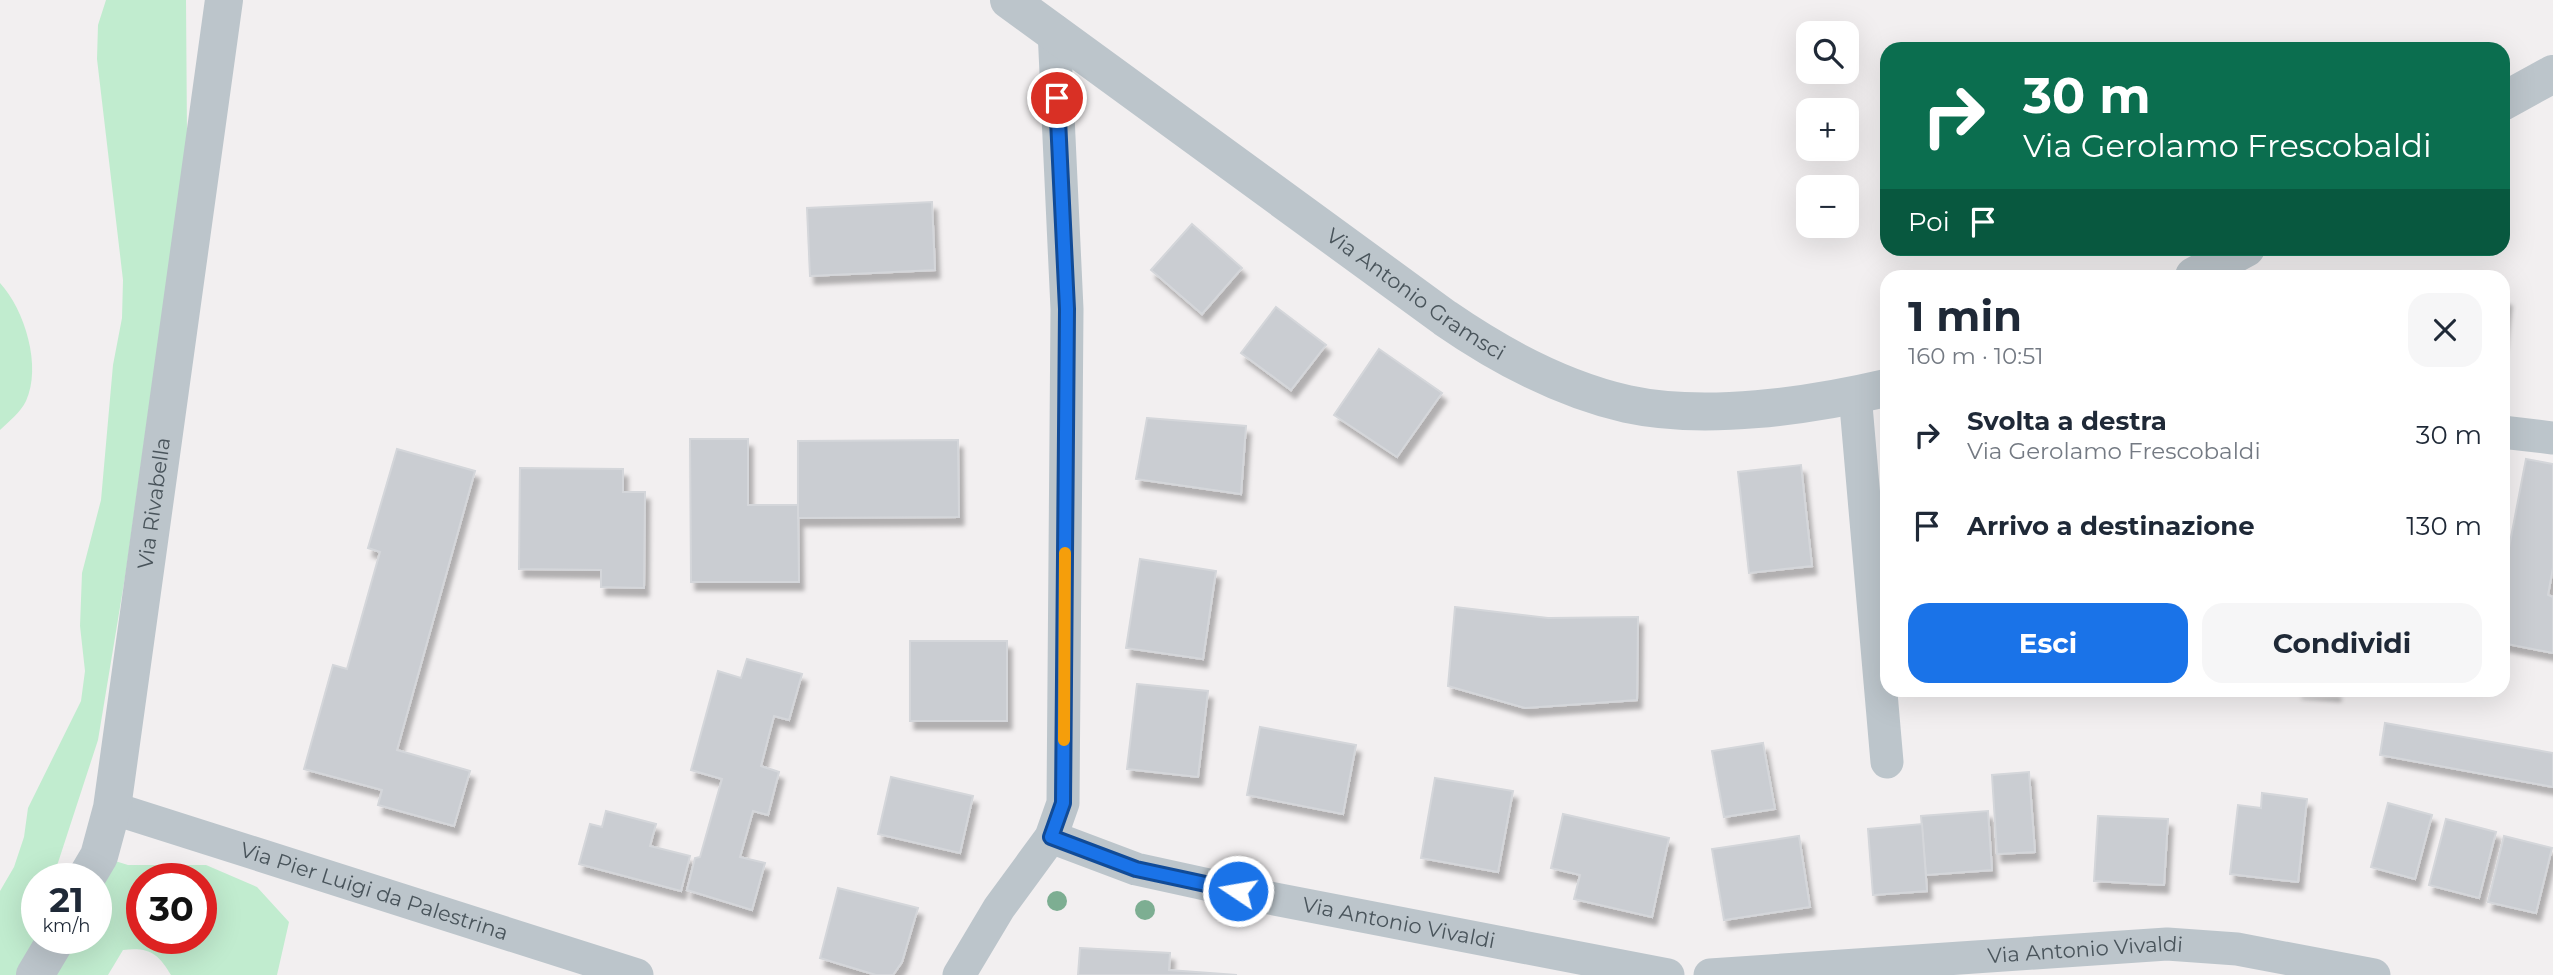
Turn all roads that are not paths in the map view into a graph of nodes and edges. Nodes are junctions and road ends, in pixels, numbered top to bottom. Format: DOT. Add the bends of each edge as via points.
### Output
graph roads {
  1 [pos="202,0"];
  2 [pos="224,0"];
  3 [pos="1009,0"];
  4 [pos="1054,30"];
  5 [pos="2553,74"];
  6 [pos="2510,98"];
  7 [pos="205,124"];
  8 [pos="1871,391"];
  9 [pos="2510,433"];
  10 [pos="2553,438"];
  11 [pos="1880,600"];
  12 [pos="1884,697"];
  13 [pos="1887,762"];
  14 [pos="112,808"];
  15 [pos="1051,837"];
  16 [pos="95,863"];
  17 [pos="47,954"];
  18 [pos="35,975"];
  19 [pos="637,975"];
  20 [pos="959,975"];
  21 [pos="1668,975"];
  22 [pos="1710,975"];
  23 [pos="2374,975"];
  1 -- 7 [label="street, Via Rivabella"];
  2 -- 7 [label="street, Via Rivabella"];
  3 -- 4 [label="street, Via Antonio Gramsci"];
  4 -- 8 [label="street, Via Antonio Gramsci" via="1445,318 1530,369 1627,404 1680,411 1776,405"];
  4 -- 15 [label="street" via="1067,323 1063,803"];
  5 -- 6 [label="street"];
  7 -- 14 [label="street, Via Rivabella"];
  8 -- 11 [label="street"];
  9 -- 10 [label="street"];
  12 -- 13 [label="street"];
  14 -- 16 [label="street, Via Rivabella"];
  14 -- 19 [label="street, Via Pier Luigi da Palestrina"];
  15 -- 20 [label="street" via="999,908"];
  15 -- 21 [label="street, Via Antonio Vivaldi" via="1136,869"];
  17 -- 18 [label="street"];
  22 -- 23 [label="street, Via Antonio Vivaldi" via="2167,944 2248,951"];
}
